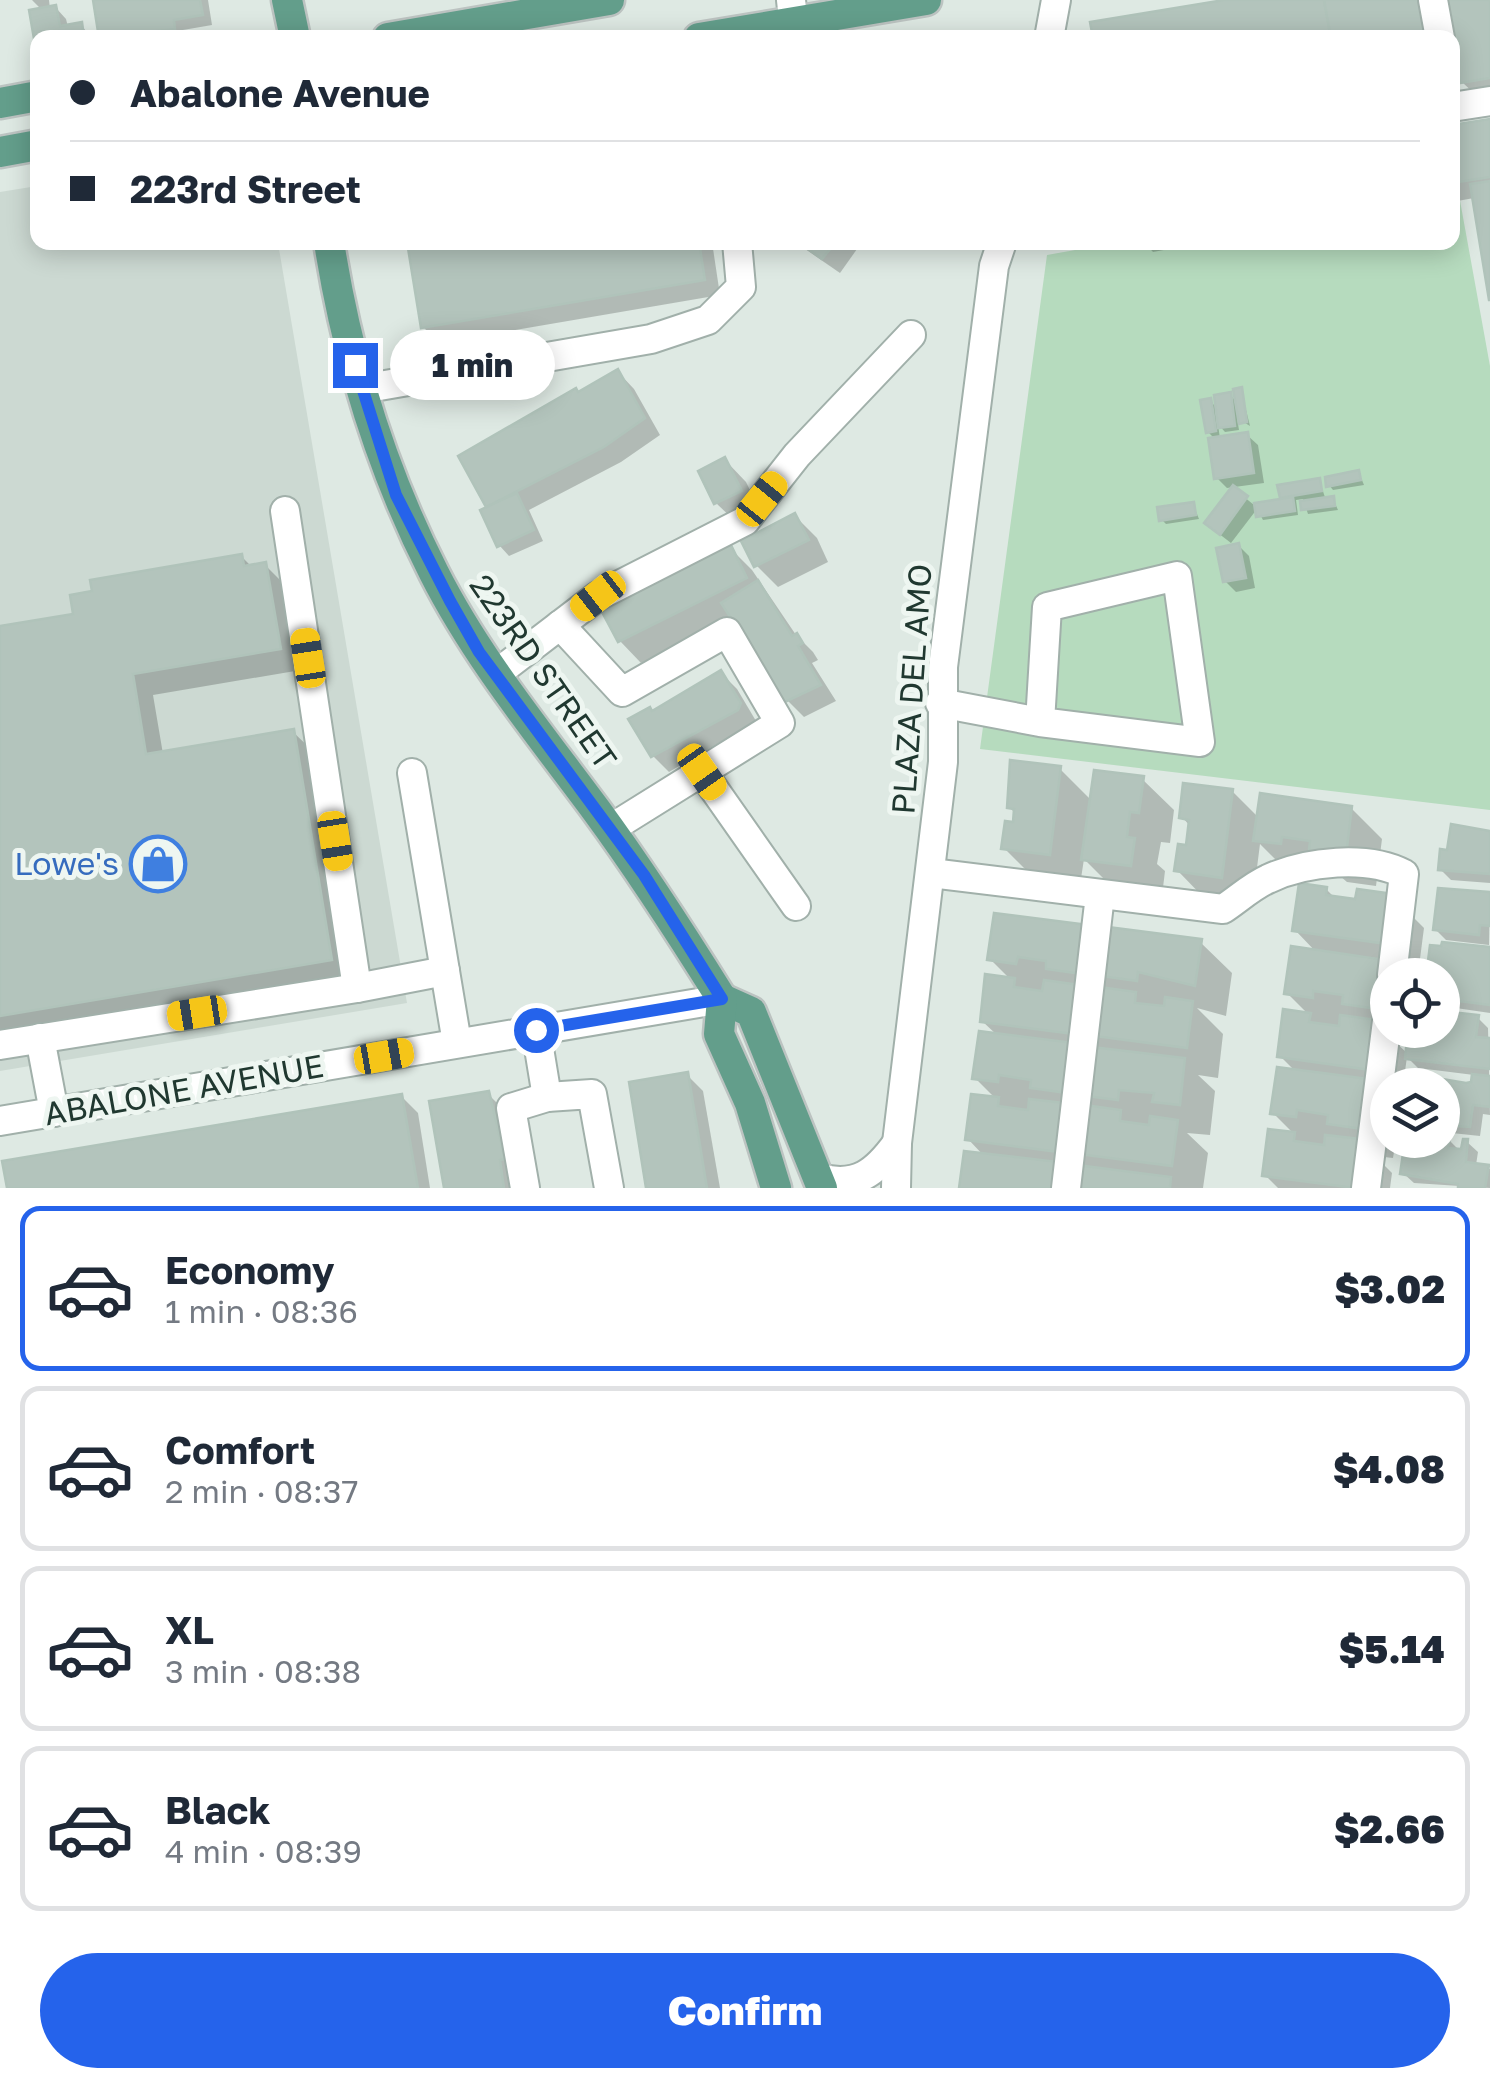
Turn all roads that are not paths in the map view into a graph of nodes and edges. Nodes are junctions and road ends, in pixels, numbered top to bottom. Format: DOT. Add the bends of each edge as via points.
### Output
graph roads {
  1 [pos="288,0"];
  2 [pos="609,0"];
  3 [pos="926,0"];
  4 [pos="1056,0"];
  5 [pos="1434,0"];
  6 [pos="794,20"];
  7 [pos="294,30"];
  8 [pos="435,30"];
  9 [pos="741,30"];
  10 [pos="1050,30"];
  11 [pos="1439,30"];
  12 [pos="30,97"];
  13 [pos="1490,100"];
  14 [pos="0,103"];
  15 [pos="1460,106"];
  16 [pos="30,146"];
  17 [pos="0,152"];
  18 [pos="331,250"];
  19 [pos="738,250"];
  20 [pos="999,250"];
  21 [pos="911,335"];
  22 [pos="362,389"];
  23 [pos="285,511"];
  24 [pos="560,625"];
  25 [pos="496,674"];
  26 [pos="940,702"];
  27 [pos="1040,722"];
  28 [pos="702,772"];
  29 [pos="412,773"];
  30 [pos="610,828"];
  31 [pos="931,873"];
  32 [pos="1100,894"];
  33 [pos="796,906"];
  34 [pos="1394,958"];
  35 [pos="445,971"];
  36 [pos="357,988"];
  37 [pos="722,999"];
  38 [pos="536,1030"];
  39 [pos="40,1038"];
  40 [pos="457,1043"];
  41 [pos="0,1044"];
  42 [pos="1384,1048"];
  43 [pos="547,1098"];
  44 [pos="54,1112"];
  45 [pos="0,1121"];
  46 [pos="897,1143"];
  47 [pos="821,1183"];
  48 [pos="525,1188"];
  49 [pos="609,1188"];
  50 [pos="776,1188"];
  51 [pos="896,1188"];
  52 [pos="1066,1188"];
  53 [pos="1366,1188"];
  1 -- 7 [label="main road"];
  2 -- 8 [label="main road"];
  3 -- 6 [label="main road"];
  4 -- 10 [label="street"];
  5 -- 11 [label="street"];
  6 -- 9 [label="main road"];
  12 -- 14 [label="main road"];
  13 -- 15 [label="street"];
  16 -- 17 [label="main road"];
  18 -- 22 [label="main road, 223RD STREET"];
  19 -- 22 [label="street" via="741,287 708,320 651,339"];
  20 -- 26 [label="street, PLAZA DEL AMO"];
  21 -- 24 [label="street" via="745,521 598,596"];
  22 -- 25 [label="main road, 223RD STREET" via="396,495 435,576"];
  23 -- 36 [label="street"];
  24 -- 25 [label="street"];
  24 -- 28 [label="street" via="622,692 727,632 780,724"];
  25 -- 30 [label="main road, 223RD STREET"];
  26 -- 27 [label="street"];
  26 -- 31 [label="street, PLAZA DEL AMO" via="944,762"];
  27 -- 27 [label="street" via="1200,742 1177,576 1047,607"];
  28 -- 30 [label="street"];
  28 -- 33 [label="street"];
  29 -- 35 [label="street"];
  30 -- 37 [label="main road, 223RD STREET"];
  31 -- 32 [label="street"];
  31 -- 46 [label="street, PLAZA DEL AMO"];
  32 -- 34 [label="street" via="1223,910 1267,879 1307,866 1384,864 1404,874"];
  32 -- 52 [label="street"];
  35 -- 36 [label="street"];
  35 -- 40 [label="street"];
  36 -- 39 [label="street"];
  37 -- 38 [label="street, ABALONE AVENUE"];
  37 -- 47 [label="main road" via="752,1012"];
  37 -- 50 [label="main road" via="718,1034 750,1103"];
  38 -- 40 [label="street, ABALONE AVENUE"];
  38 -- 43 [label="street"];
  39 -- 41 [label="street"];
  39 -- 44 [label="street"];
  40 -- 44 [label="street, ABALONE AVENUE"];
  42 -- 53 [label="street"];
  43 -- 48 [label="street" via="510,1108"];
  43 -- 49 [label="street" via="592,1094"];
  44 -- 45 [label="street, ABALONE AVENUE"];
  46 -- 47 [label="street" via="876,1172"];
  46 -- 51 [label="street, PLAZA DEL AMO"];
}
